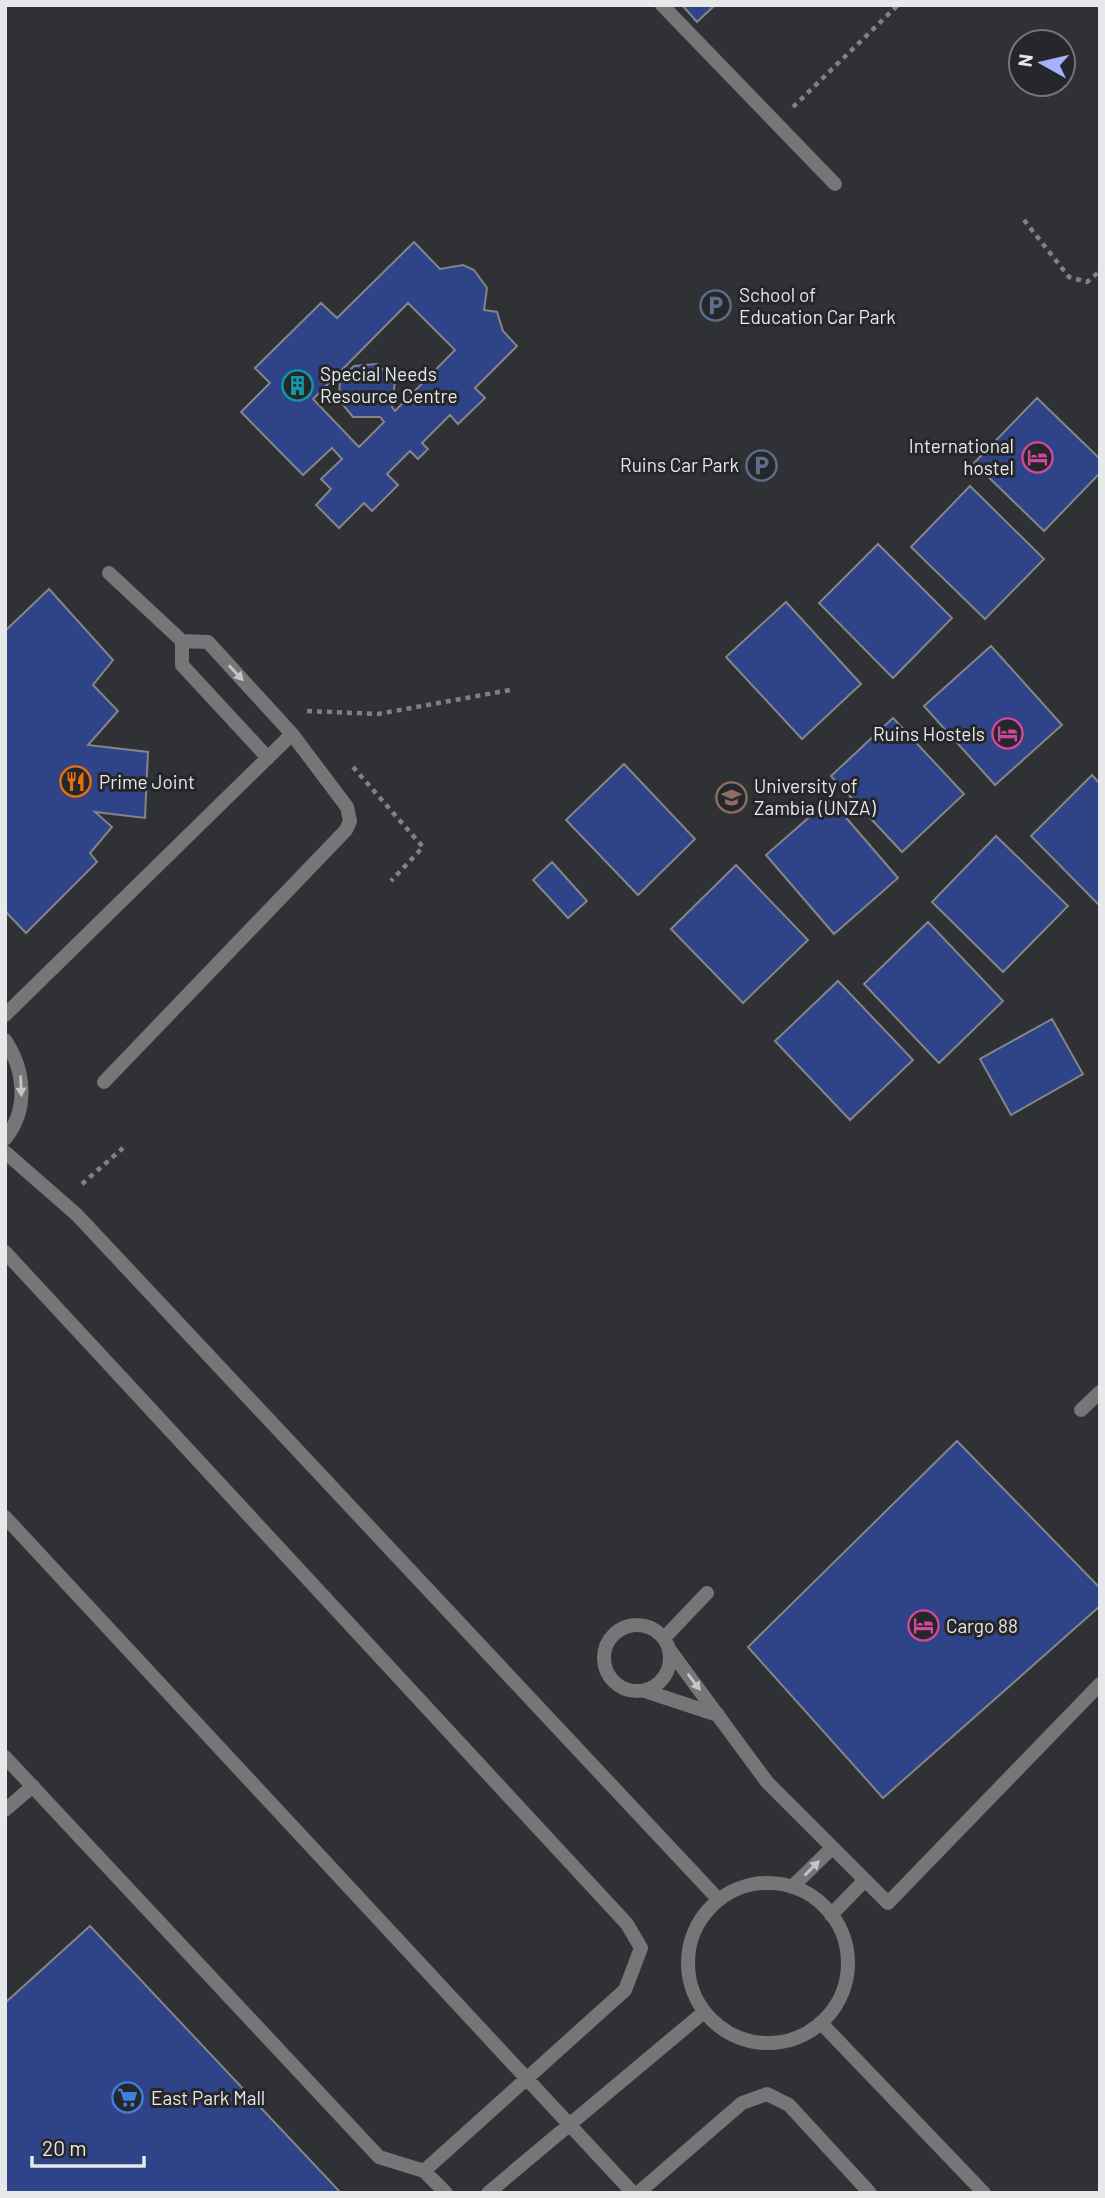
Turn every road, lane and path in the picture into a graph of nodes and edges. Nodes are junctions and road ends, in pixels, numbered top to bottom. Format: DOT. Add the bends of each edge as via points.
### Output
graph roads {
  1 [pos="662,5"];
  2 [pos="898,5"];
  3 [pos="777,123"];
  4 [pos="835,184"];
  5 [pos="1024,220"];
  6 [pos="1100,271"];
  7 [pos="109,573"];
  8 [pos="182,641"];
  9 [pos="510,690"];
  10 [pos="304,711"];
  11 [pos="292,734"];
  12 [pos="268,758"];
  13 [pos="5,1014"];
  14 [pos="5,1040"];
  15 [pos="104,1082"];
  16 [pos="5,1139"];
  17 [pos="123,1148"];
  18 [pos="5,1152"];
  19 [pos="87,1191"];
  20 [pos="5,1252"];
  21 [pos="1100,1392"];
  22 [pos="1080,1410"];
  23 [pos="5,1517"];
  24 [pos="707,1593"];
  25 [pos="666,1643"];
  26 [pos="1100,1684"];
  27 [pos="645,1691"];
  28 [pos="718,1714"];
  29 [pos="5,1757"];
  30 [pos="33,1786"];
  31 [pos="5,1810"];
  32 [pos="832,1848"];
  33 [pos="865,1880"];
  34 [pos="792,1887"];
  35 [pos="719,1900"];
  36 [pos="831,1915"];
  37 [pos="704,2012"];
  38 [pos="821,2023"];
  39 [pos="526,2077"];
  40 [pos="569,2125"];
  41 [pos="424,2171"];
  42 [pos="446,2193"];
  43 [pos="488,2193"];
  44 [pos="635,2193"];
  45 [pos="870,2193"];
  46 [pos="984,2193"];
  1 -- 3 [label="lane"];
  2 -- 3 [label="path"];
  3 -- 4 [label="lane"];
  5 -- 6 [label="path" via="1069,277 1087,282"];
  7 -- 8 [label="lane"];
  8 -- 11 [label="lane, one-way" via="208,642"];
  8 -- 12 [label="lane" via="183,665"];
  9 -- 10 [label="path" via="378,714"];
  11 -- 12 [label="lane"];
  11 -- 15 [label="lane" via="347,807 350,821 346,830"];
  12 -- 13 [label="lane"];
  14 -- 16 [label="lane, one-way" via="14,1053 22,1085 17,1118"];
  17 -- 19 [label="path" via="82,1183"];
  18 -- 35 [label="lane" via="77,1215"];
  20 -- 39 [label="lane" via="627,1924 641,1948 625,1990"];
  21 -- 22 [label="lane"];
  23 -- 39 [label="lane"];
  24 -- 25 [label="lane"];
  25 -- 27 [label="lane" via="671,1662 666,1675"];
  25 -- 27 [label="lane" via="653,1629 641,1625 617,1632 609,1642 605,1667 611,1679 620,1687"];
  25 -- 28 [label="lane, one-way"];
  26 -- 33 [label="lane" via="888,1903"];
  27 -- 28 [label="lane"];
  28 -- 32 [label="lane" via="767,1782"];
  29 -- 30 [label="lane"];
  30 -- 31 [label="lane"];
  30 -- 41 [label="lane" via="379,2157"];
  32 -- 33 [label="lane"];
  34 -- 32 [label="lane, one-way"];
  33 -- 36 [label="lane"];
  34 -- 35 [label="lane" via="754,1884"];
  34 -- 36 [label="lane"];
  35 -- 37 [label="lane" via="696,1927 688,1961 695,1996"];
  36 -- 38 [label="lane" via="846,1945 848,1963 840,1996"];
  37 -- 38 [label="lane" via="733,2036 769,2044 806,2034"];
  37 -- 40 [label="lane"];
  38 -- 46 [label="lane"];
  39 -- 40 [label="lane"];
  39 -- 41 [label="lane"];
  40 -- 43 [label="lane"];
  40 -- 44 [label="lane"];
  41 -- 42 [label="lane"];
  44 -- 45 [label="lane" via="742,2103 767,2094 789,2105"];
}
